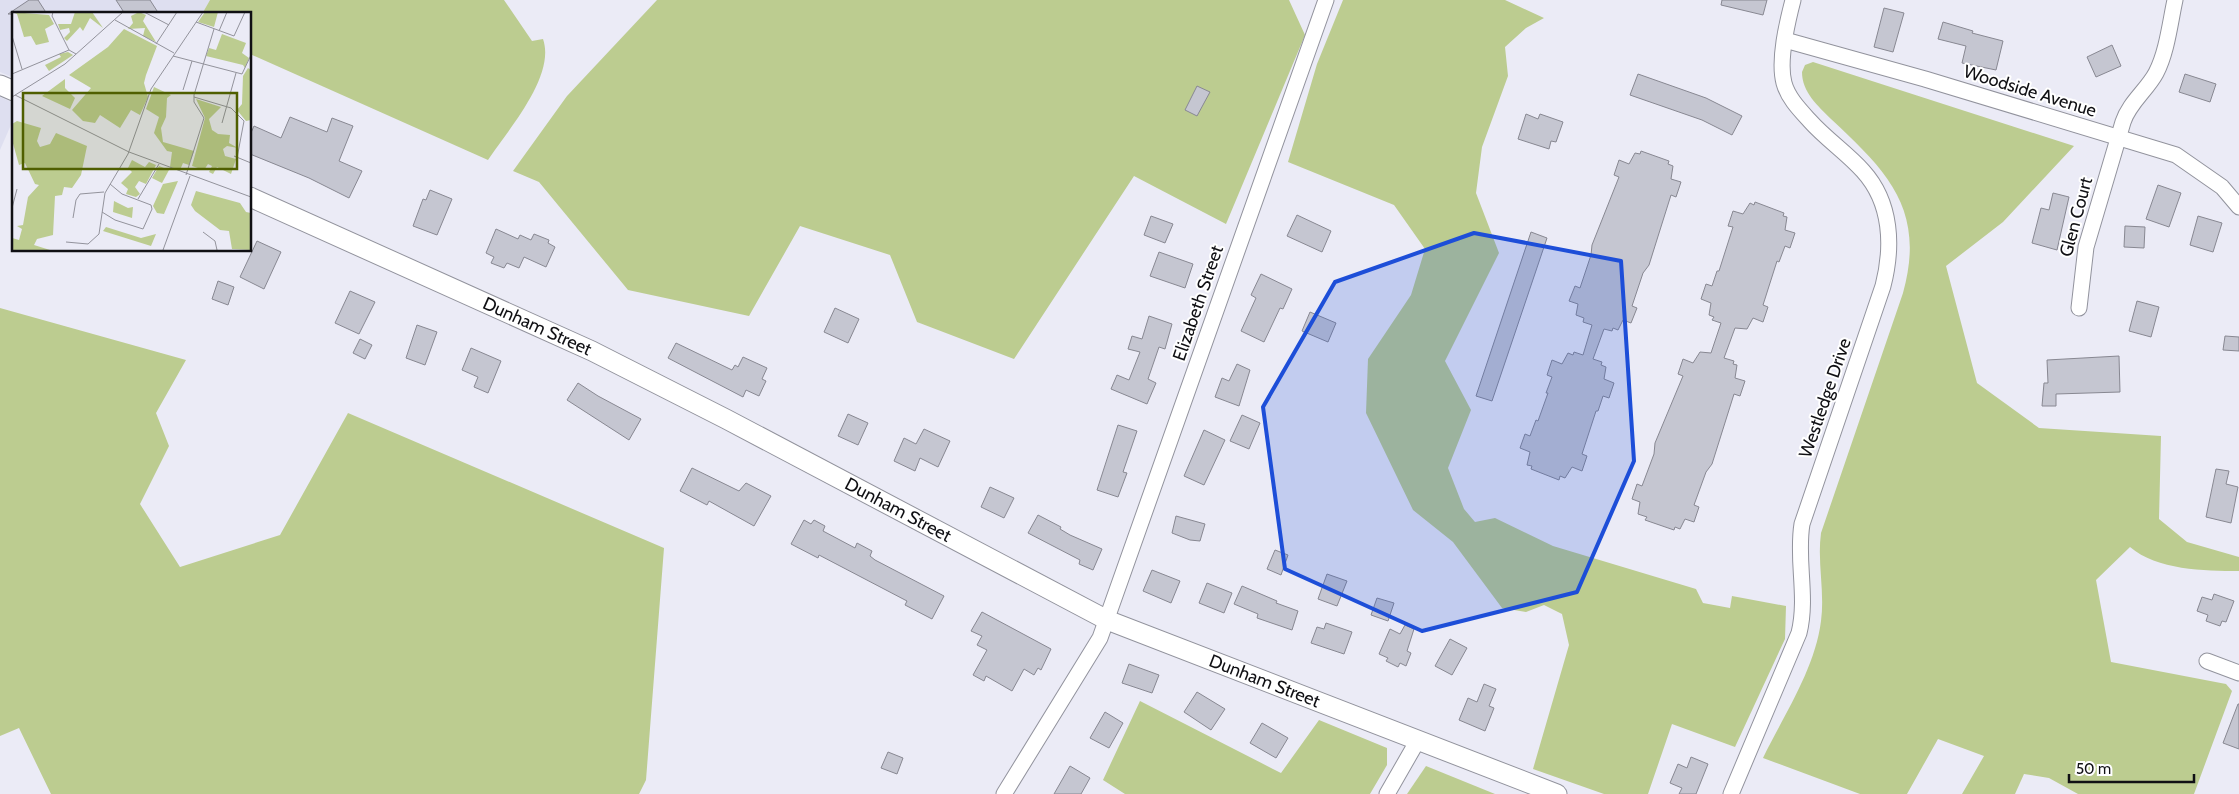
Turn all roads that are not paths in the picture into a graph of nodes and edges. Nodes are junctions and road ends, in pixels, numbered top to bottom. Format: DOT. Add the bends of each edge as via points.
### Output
graph roads {
  1 [pos="1326,0"];
  2 [pos="1793,0"];
  3 [pos="2175,0"];
  4 [pos="1785,40"];
  5 [pos="0,85"];
  6 [pos="12,90"];
  7 [pos="2118,138"];
  8 [pos="251,197"];
  9 [pos="2239,207"];
  10 [pos="2079,308"];
  11 [pos="1106,620"];
  12 [pos="2206,661"];
  13 [pos="2239,673"];
  14 [pos="1418,740"];
  15 [pos="1004,794"];
  16 [pos="1387,794"];
  17 [pos="1557,794"];
  18 [pos="1731,794"];
  1 -- 11 [label="street, Elizabeth Street"];
  2 -- 4 [label="street, Westledge Drive"];
  3 -- 7 [label="street" via="2158,68 2128,110"];
  4 -- 7 [label="street, Woodside Avenue"];
  4 -- 18 [label="street, Westledge Drive" via="1783,72 1786,89 1798,108 1865,172 1876,190 1888,224 1889,257 1883,286 1802,524 1803,609 1799,633"];
  5 -- 6 [label="street"];
  7 -- 9 [label="street, Woodside Avenue" via="2176,155 2222,187"];
  7 -- 10 [label="street, Glen Court" via="2086,247"];
  8 -- 11 [label="street, Dunham Street" via="592,351"];
  11 -- 14 [label="street, Dunham Street"];
  11 -- 15 [label="street, Elizabeth Street" via="1097,645"];
  12 -- 13 [label="street"];
  14 -- 16 [label="street"];
  14 -- 17 [label="street, Dunham Street"];
}
